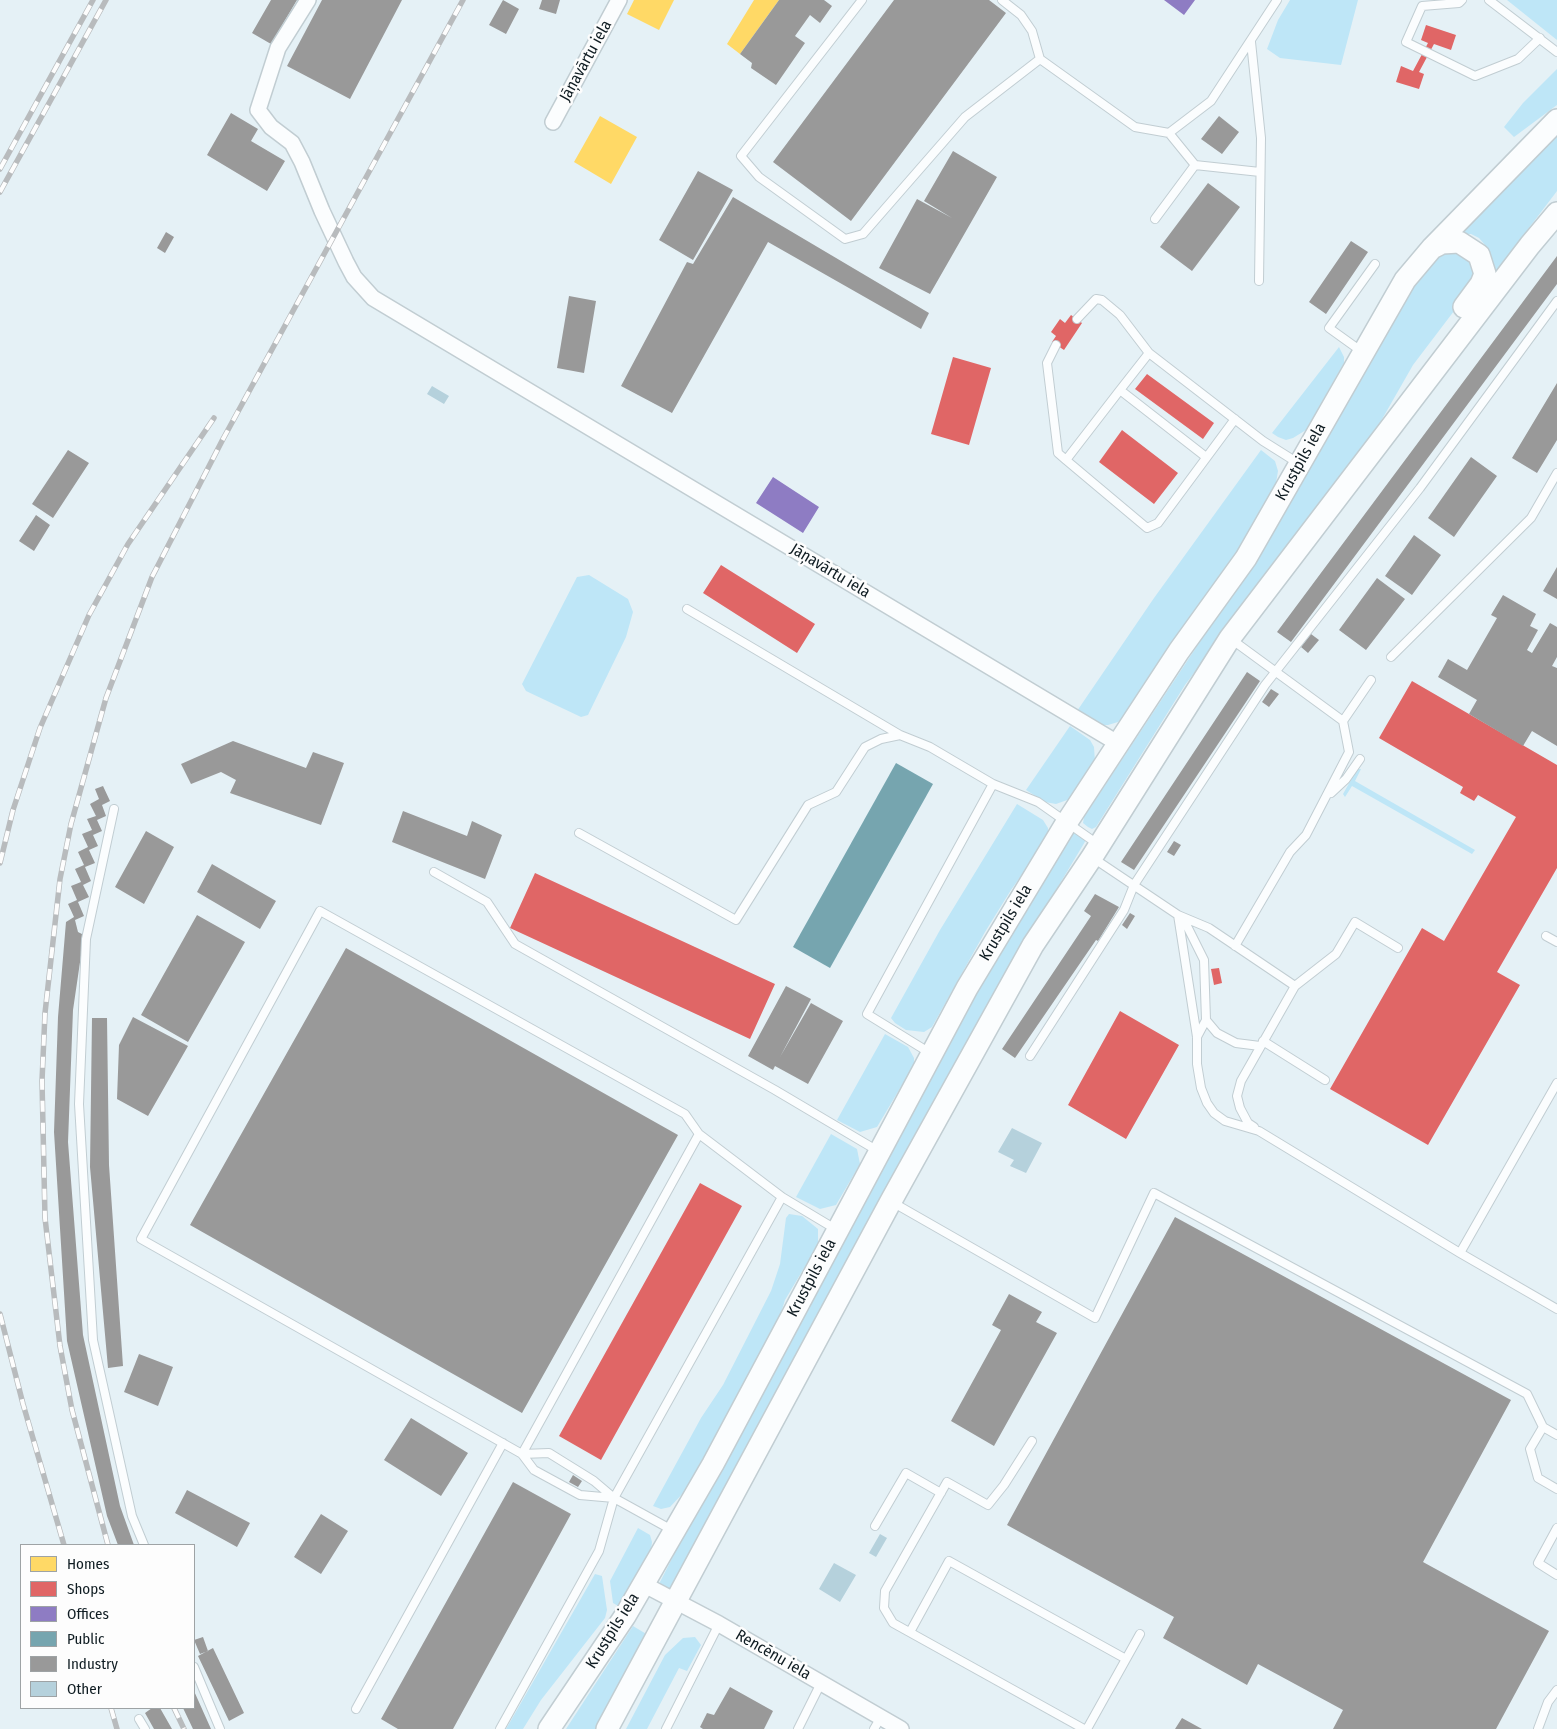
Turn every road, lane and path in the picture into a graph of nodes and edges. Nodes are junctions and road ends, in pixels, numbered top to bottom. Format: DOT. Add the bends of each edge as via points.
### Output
graph roads {
  1 [pos="308,0"];
  2 [pos="619,0"];
  3 [pos="862,0"];
  4 [pos="1002,0"];
  5 [pos="1276,0"];
  6 [pos="1462,0"];
  7 [pos="1489,0"];
  8 [pos="1540,38"];
  9 [pos="1251,42"];
  10 [pos="1557,52"];
  11 [pos="1040,59"];
  12 [pos="1557,120"];
  13 [pos="553,122"];
  14 [pos="1169,133"];
  15 [pos="1195,165"];
  16 [pos="1260,172"];
  17 [pos="1557,213"];
  18 [pos="1155,219"];
  19 [pos="1432,248"];
  20 [pos="1375,264"];
  21 [pos="1259,281"];
  22 [pos="1557,302"];
  23 [pos="1077,319"];
  24 [pos="1056,345"];
  25 [pos="1363,352"];
  26 [pos="1149,353"];
  27 [pos="1120,390"];
  28 [pos="1398,418"];
  29 [pos="1235,420"];
  30 [pos="1206,457"];
  31 [pos="1066,460"];
  32 [pos="1300,464"];
  33 [pos="1557,473"];
  34 [pos="687,610"];
  35 [pos="1230,638"];
  36 [pos="1391,657"];
  37 [pos="1277,671"];
  38 [pos="1371,680"];
  39 [pos="1343,721"];
  40 [pos="900,735"];
  41 [pos="1119,744"];
  42 [pos="1360,759"];
  43 [pos="993,784"];
  44 [pos="1328,795"];
  45 [pos="114,809"];
  46 [pos="1067,822"];
  47 [pos="579,833"];
  48 [pos="1095,851"];
  49 [pos="434,872"];
  50 [pos="1134,885"];
  51 [pos="1178,915"];
  52 [pos="1546,936"];
  53 [pos="1557,942"];
  54 [pos="1235,946"];
  55 [pos="1398,948"];
  56 [pos="1295,986"];
  57 [pos="1206,1020"];
  58 [pos="1197,1037"];
  59 [pos="1262,1043"];
  60 [pos="931,1053"];
  61 [pos="1030,1056"];
  62 [pos="1325,1080"];
  63 [pos="1557,1083"];
  64 [pos="1259,1131"];
  65 [pos="699,1134"];
  66 [pos="878,1151"];
  67 [pos="782,1197"];
  68 [pos="891,1201"];
  69 [pos="837,1230"];
  70 [pos="1460,1253"];
  71 [pos="1557,1309"];
  72 [pos="1543,1427"];
  73 [pos="1557,1435"];
  74 [pos="1032,1440"];
  75 [pos="503,1443"];
  76 [pos="522,1454"];
  77 [pos="1557,1489"];
  78 [pos="941,1493"];
  79 [pos="614,1498"];
  80 [pos="875,1526"];
  81 [pos="1557,1528"];
  82 [pos="674,1531"];
  83 [pos="144,1544"];
  84 [pos="1557,1575"];
  85 [pos="643,1584"];
  86 [pos="677,1600"];
  87 [pos="720,1624"];
  88 [pos="910,1632"];
  89 [pos="1140,1634"];
  90 [pos="1126,1659"];
  91 [pos="195,1669"];
  92 [pos="821,1683"];
  93 [pos="1557,1690"];
  94 [pos="356,1709"];
  95 [pos="139,1719"];
  96 [pos="877,1723"];
  97 [pos="145,1729"];
  98 [pos="220,1729"];
  99 [pos="500,1729"];
  100 [pos="549,1729"];
  101 [pos="607,1729"];
  102 [pos="666,1729"];
  103 [pos="798,1729"];
  104 [pos="901,1729"];
  105 [pos="1085,1729"];
  106 [pos="1538,1729"];
  1 -- 41 [label="street, Jāņavārtu iela" via="278,48 258,110 271,127 292,143 354,277 373,298"];
  2 -- 13 [label="street, Jāņavārtu iela"];
  3 -- 11 [label="lane" via="742,156 759,177 845,239 864,234 965,117"];
  4 -- 11 [label="lane" via="1021,15 1032,31"];
  5 -- 9 [label="lane"];
  6 -- 8 [label="lane" via="1459,3 1422,6 1406,42 1475,76 1518,59"];
  7 -- 8 [label="lane"];
  8 -- 10 [label="lane"];
  9 -- 14 [label="lane" via="1211,101"];
  9 -- 16 [label="lane" via="1261,138"];
  11 -- 14 [label="lane" via="1135,127"];
  12 -- 19 [label="main road, Krustpils iela"];
  14 -- 15 [label="lane"];
  15 -- 16 [label="lane"];
  15 -- 18 [label="lane"];
  16 -- 21 [label="lane"];
  17 -- 28 [label="main road, Krustpils iela"];
  19 -- 25 [label="main road, Krustpils iela" via="1405,280"];
  19 -- 28 [label="main road" via="1450,242 1466,245 1479,255 1485,274 1433,349 1412,384"];
  20 -- 25 [label="lane" via="1330,328"];
  22 -- 37 [label="lane" via="1420,488"];
  23 -- 26 [label="lane" via="1089,304 1096,299 1102,300 1120,315"];
  24 -- 31 [label="lane" via="1047,363 1058,453"];
  25 -- 32 [label="main road, Krustpils iela"];
  26 -- 27 [label="lane"];
  26 -- 29 [label="lane"];
  27 -- 30 [label="lane"];
  27 -- 31 [label="lane"];
  28 -- 35 [label="main road, Krustpils iela"];
  29 -- 30 [label="lane"];
  29 -- 32 [label="lane"];
  30 -- 31 [label="lane" via="1158,523 1147,528"];
  32 -- 41 [label="main road, Krustpils iela" via="1246,558 1179,651"];
  33 -- 36 [label="lane" via="1531,518"];
  34 -- 40 [label="lane"];
  35 -- 37 [label="lane"];
  35 -- 48 [label="main road, Krustpils iela"];
  37 -- 39 [label="lane"];
  37 -- 50 [label="lane"];
  38 -- 39 [label="lane"];
  39 -- 44 [label="lane" via="1349,752"];
  40 -- 43 [label="lane" via="930,747"];
  40 -- 47 [label="lane" via="865,747 836,792 808,806 736,920"];
  41 -- 46 [label="main road, Krustpils iela"];
  42 -- 44 [label="lane"];
  43 -- 46 [label="lane" via="1038,802"];
  43 -- 60 [label="lane" via="866,1014"];
  44 -- 54 [label="lane"];
  45 -- 83 [label="lane" via="86,938 79,1104 93,1340 132,1516"];
  46 -- 48 [label="lane"];
  46 -- 60 [label="main road, Krustpils iela"];
  48 -- 50 [label="lane"];
  48 -- 68 [label="main road, Krustpils iela" via="1032,945"];
  49 -- 66 [label="lane" via="487,902 515,944"];
  50 -- 51 [label="lane"];
  50 -- 61 [label="lane" via="1124,910"];
  51 -- 54 [label="lane" via="1209,928"];
  51 -- 57 [label="lane" via="1204,960"];
  51 -- 58 [label="lane"];
  52 -- 53 [label="lane"];
  54 -- 56 [label="lane"];
  55 -- 56 [label="lane" via="1356,922 1336,954"];
  56 -- 59 [label="lane"];
  57 -- 58 [label="lane"];
  57 -- 59 [label="lane" via="1217,1033 1236,1043"];
  58 -- 64 [label="lane" via="1197,1064 1207,1103 1225,1121"];
  59 -- 62 [label="lane"];
  59 -- 64 [label="lane" via="1241,1081 1238,1096 1248,1123"];
  60 -- 66 [label="main road, Krustpils iela"];
  63 -- 70 [label="lane"];
  64 -- 70 [label="lane"];
  65 -- 67 [label="lane"];
  65 -- 75 [label="lane" via="685,1114 320,912 141,1239"];
  65 -- 76 [label="lane"];
  66 -- 69 [label="main road, Krustpils iela"];
  67 -- 69 [label="lane"];
  67 -- 79 [label="lane"];
  68 -- 72 [label="lane" via="1095,1318 1154,1193 1527,1394"];
  68 -- 86 [label="main road, Krustpils iela"];
  69 -- 82 [label="main road, Krustpils iela"];
  70 -- 71 [label="lane"];
  72 -- 73 [label="lane"];
  72 -- 77 [label="lane" via="1530,1449 1538,1478"];
  74 -- 78 [label="lane" via="988,1505 947,1482"];
  75 -- 76 [label="lane"];
  75 -- 94 [label="lane"];
  76 -- 79 [label="lane" via="549,1453 594,1481"];
  76 -- 79 [label="lane" via="534,1470 580,1495"];
  78 -- 80 [label="lane" via="906,1473"];
  78 -- 88 [label="lane" via="885,1591 884,1608 888,1616 893,1623"];
  79 -- 82 [label="lane"];
  79 -- 99 [label="lane" via="599,1551"];
  81 -- 84 [label="lane" via="1538,1563"];
  82 -- 85 [label="main road, Krustpils iela"];
  85 -- 86 [label="street, Rencēnu iela"];
  85 -- 100 [label="main road, Krustpils iela"];
  86 -- 87 [label="street, Rencēnu iela"];
  86 -- 101 [label="main road, Krustpils iela"];
  87 -- 92 [label="street, Rencēnu iela"];
  87 -- 102 [label="lane"];
  88 -- 90 [label="lane" via="949,1561"];
  88 -- 105 [label="lane"];
  89 -- 90 [label="lane"];
  90 -- 105 [label="lane"];
  91 -- 98 [label="lane"];
  92 -- 96 [label="street, Rencēnu iela"];
  92 -- 103 [label="lane"];
  93 -- 106 [label="lane" via="1548,1702"];
  95 -- 97 [label="lane"];
  96 -- 104 [label="street, Rencēnu iela"];
}
